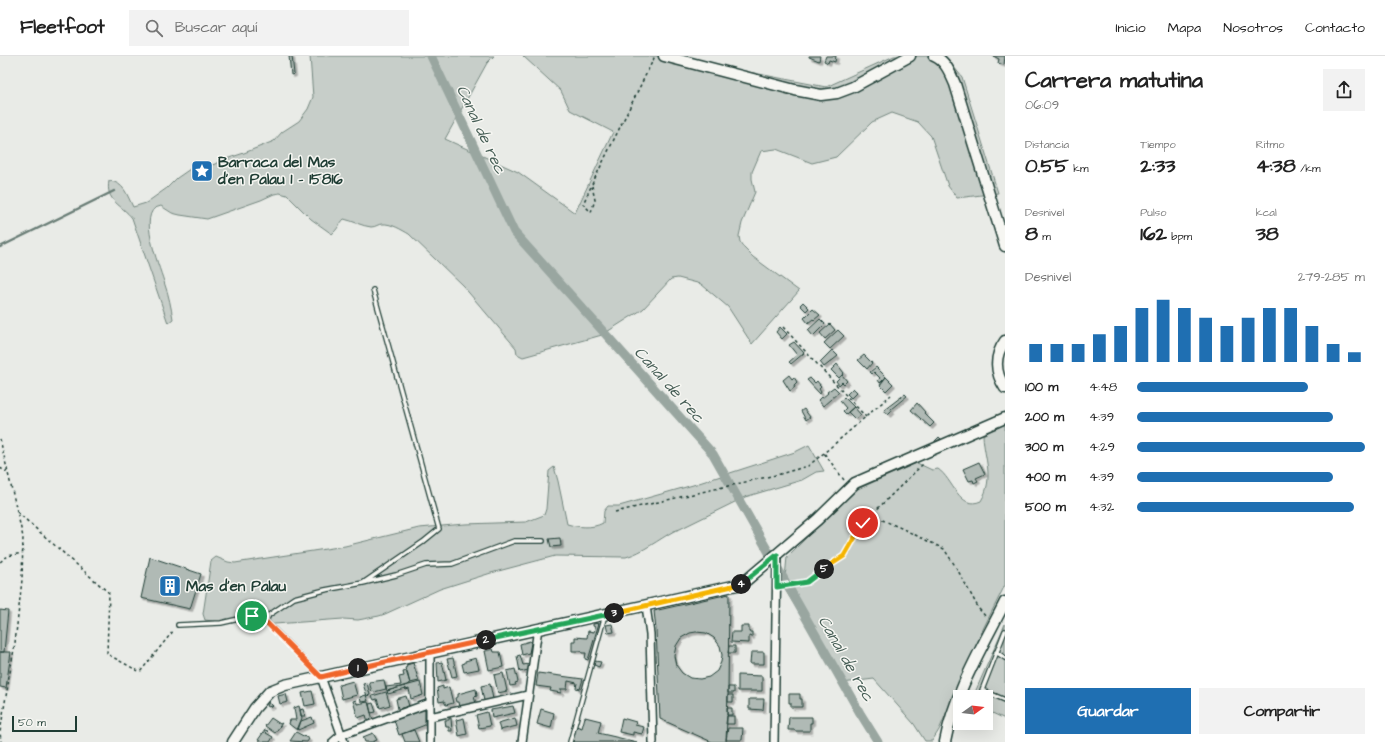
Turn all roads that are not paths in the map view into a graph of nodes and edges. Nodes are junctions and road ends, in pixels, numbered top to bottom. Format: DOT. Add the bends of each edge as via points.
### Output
graph roads {
  1 [pos="664,56"];
  2 [pos="910,56"];
  3 [pos="934,56"];
  4 [pos="1005,246"];
  5 [pos="373,290"];
  6 [pos="1005,341"];
  7 [pos="1005,388"];
  8 [pos="1005,418"];
  9 [pos="543,541"];
  10 [pos="777,555"];
  11 [pos="363,583"];
  12 [pos="1005,602"];
  13 [pos="646,606"];
  14 [pos="605,614"];
  15 [pos="266,622"];
  16 [pos="178,625"];
  17 [pos="538,628"];
  18 [pos="1005,631"];
  19 [pos="430,652"];
  20 [pos="996,652"];
  21 [pos="1005,658"];
  22 [pos="321,677"];
  23 [pos="528,695"];
  24 [pos="1005,700"];
  25 [pos="430,703"];
  26 [pos="430,717"];
  27 [pos="343,739"];
  28 [pos="234,742"];
  29 [pos="333,742"];
  30 [pos="430,742"];
  31 [pos="522,742"];
  32 [pos="570,742"];
  33 [pos="653,742"];
  34 [pos="774,742"];
  35 [pos="945,742"];
  1 -- 2 [label="street" via="821,95 853,87"];
  3 -- 4 [label="street" via="948,67 955,84"];
  5 -- 11 [label="lane" via="439,529"];
  6 -- 7 [label="street" via="996,364 999,379"];
  8 -- 10 [label="street" via="855,483"];
  9 -- 11 [label="lane" via="514,541 452,564 426,565"];
  10 -- 13 [label="street" via="742,584"];
  10 -- 34 [label="street"];
  11 -- 15 [label="lane" via="294,598 269,615"];
  12 -- 35 [label="street" via="956,703"];
  13 -- 14 [label="street"];
  13 -- 33 [label="street" via="650,634"];
  14 -- 17 [label="street"];
  14 -- 32 [label="lane"];
  15 -- 16 [label="lane" via="252,616 221,623"];
  15 -- 22 [label="lane"];
  17 -- 19 [label="street"];
  17 -- 23 [label="street"];
  18 -- 20 [label="lane"];
  19 -- 22 [label="street"];
  19 -- 25 [label="street"];
  20 -- 21 [label="lane"];
  20 -- 24 [label="lane" via="982,690"];
  22 -- 27 [label="street"];
  22 -- 28 [label="street" via="270,691 255,708"];
  23 -- 26 [label="street"];
  23 -- 31 [label="street"];
  25 -- 26 [label="street"];
  25 -- 27 [label="street"];
  26 -- 30 [label="street"];
  27 -- 29 [label="street"];
}
